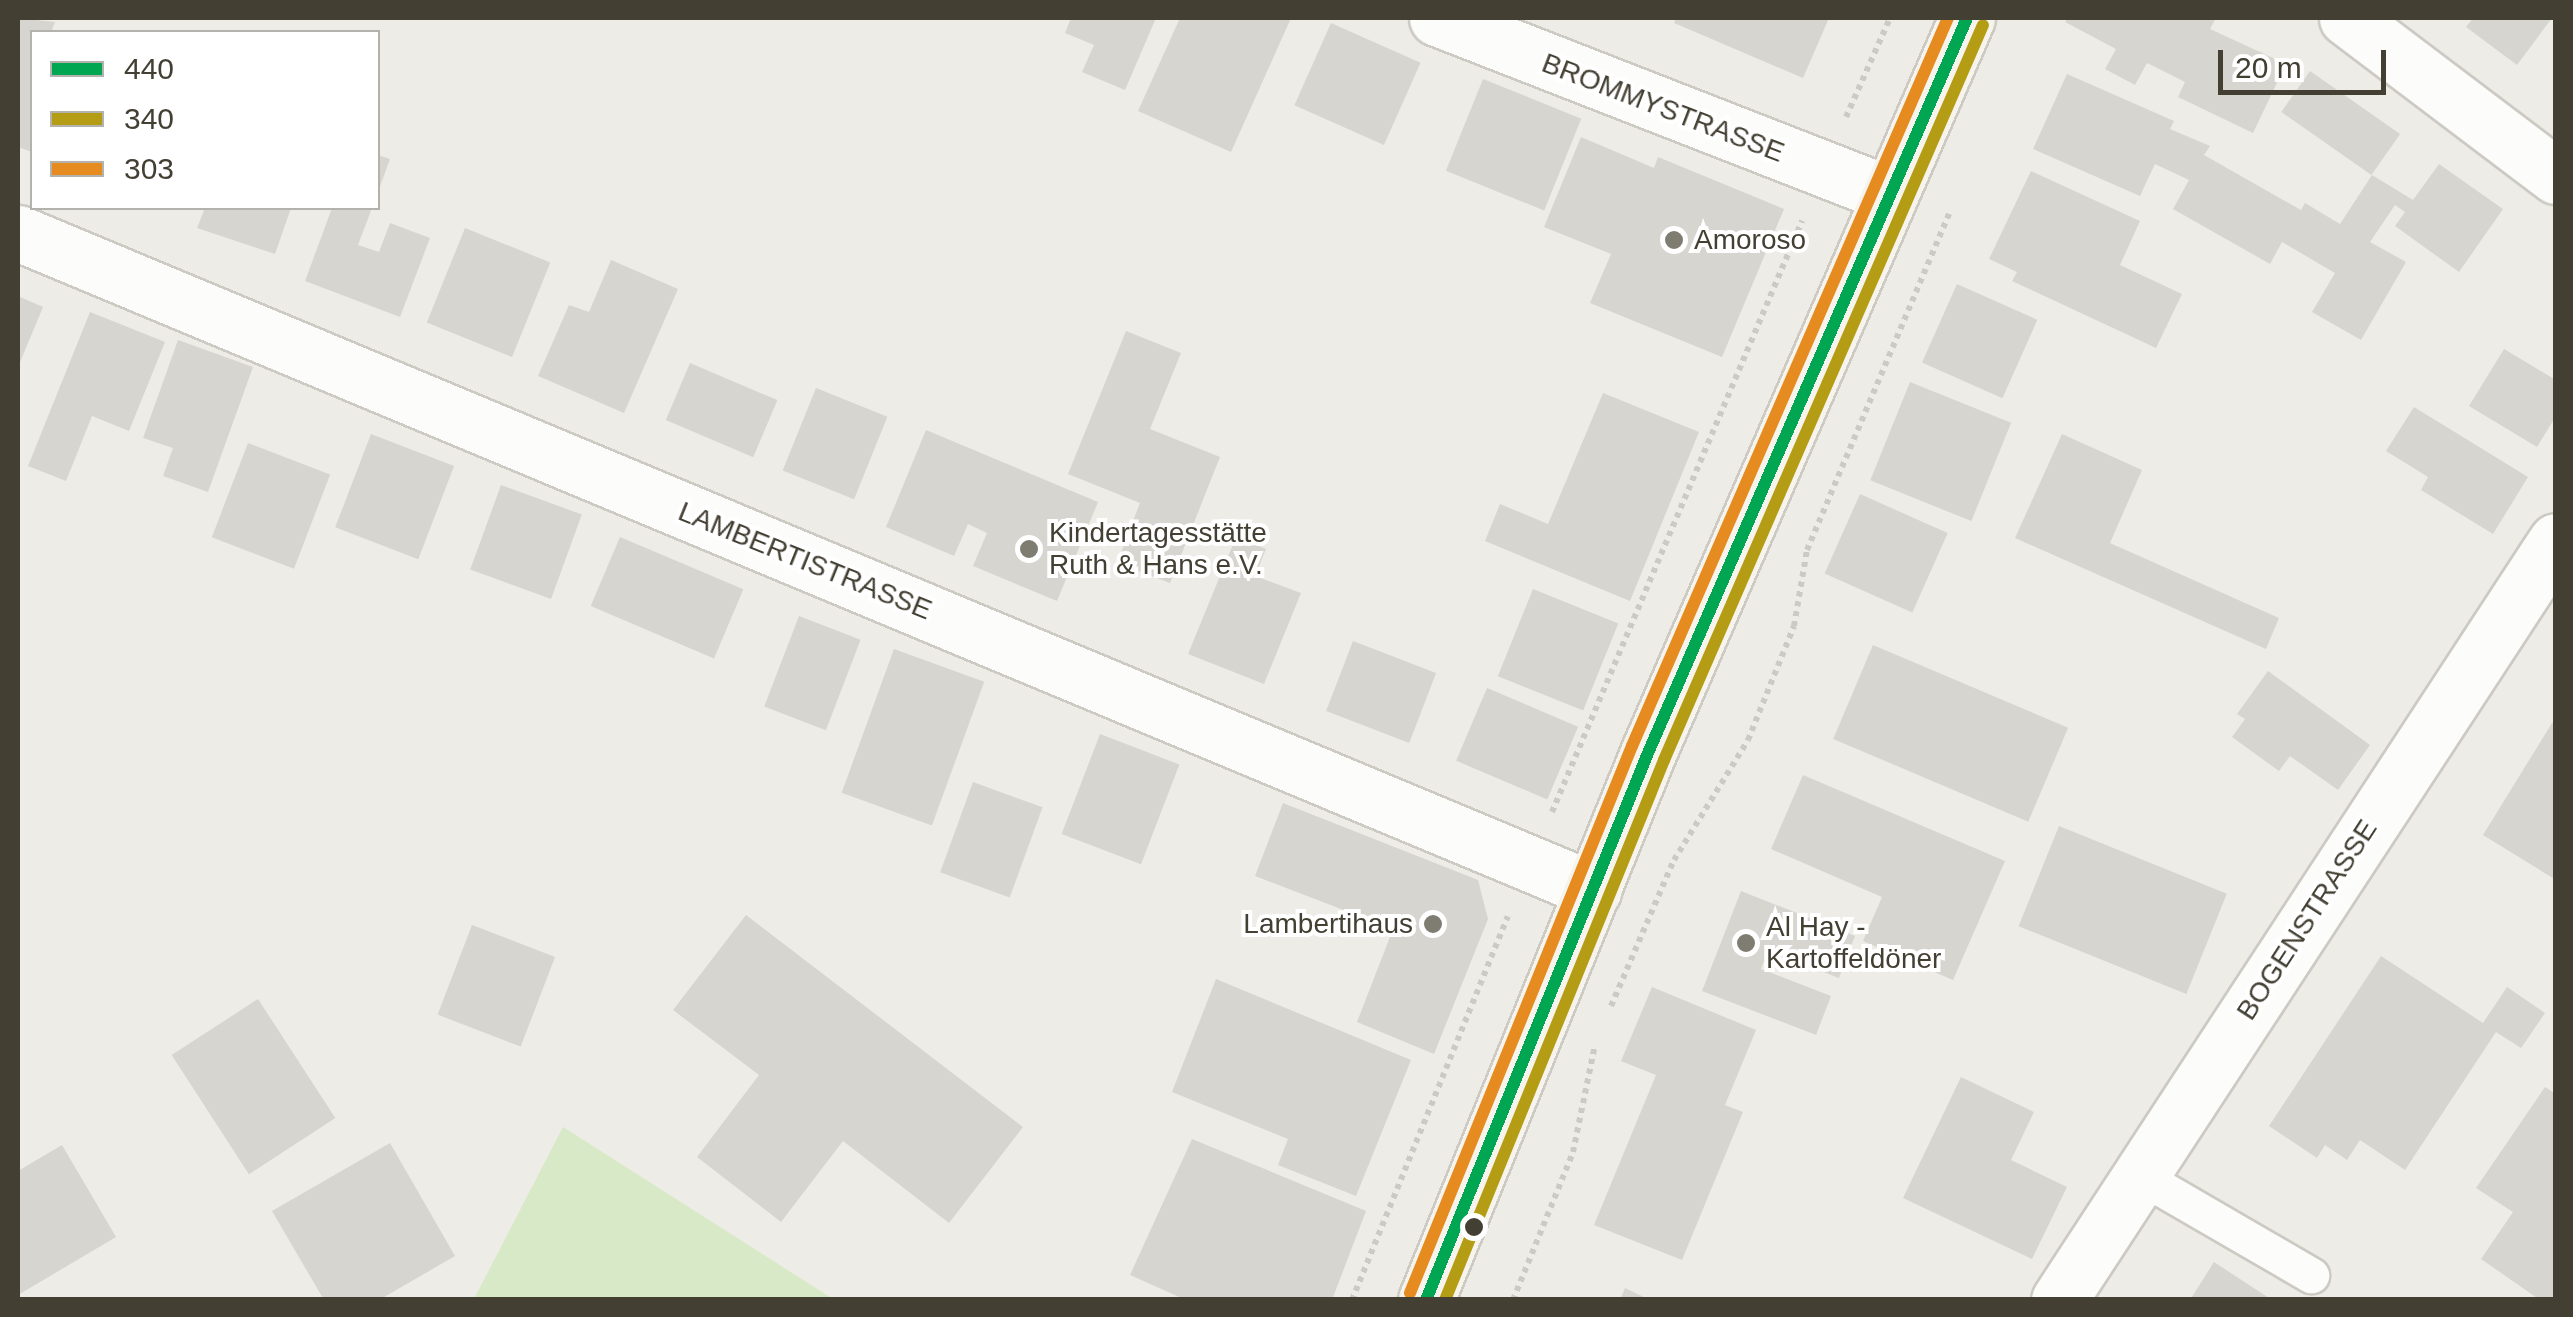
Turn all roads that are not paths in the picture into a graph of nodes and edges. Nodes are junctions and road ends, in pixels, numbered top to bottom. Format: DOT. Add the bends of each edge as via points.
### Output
graph roads {
  1 [pos="1436,18"];
  2 [pos="1967,18"];
  3 [pos="2347,18"];
  4 [pos="2556,176"];
  5 [pos="1890,195"];
  6 [pos="18,233"];
  7 [pos="2556,541"];
  8 [pos="1592,890"];
  9 [pos="2140,1176"];
  10 [pos="2311,1275"];
  11 [pos="1426,1300"];
  12 [pos="2059,1300"];
  1 -- 5 [label="street, BROMMYSTRASSE"];
  2 -- 5 [label="street"];
  3 -- 4 [label="street"];
  5 -- 8 [label="street"];
  6 -- 8 [label="street, LAMBERTISTRASSE"];
  7 -- 9 [label="street, BOGENSTRASSE"];
  8 -- 11 [label="street"];
  9 -- 10 [label="lane"];
  9 -- 12 [label="street, BOGENSTRASSE"];
}
